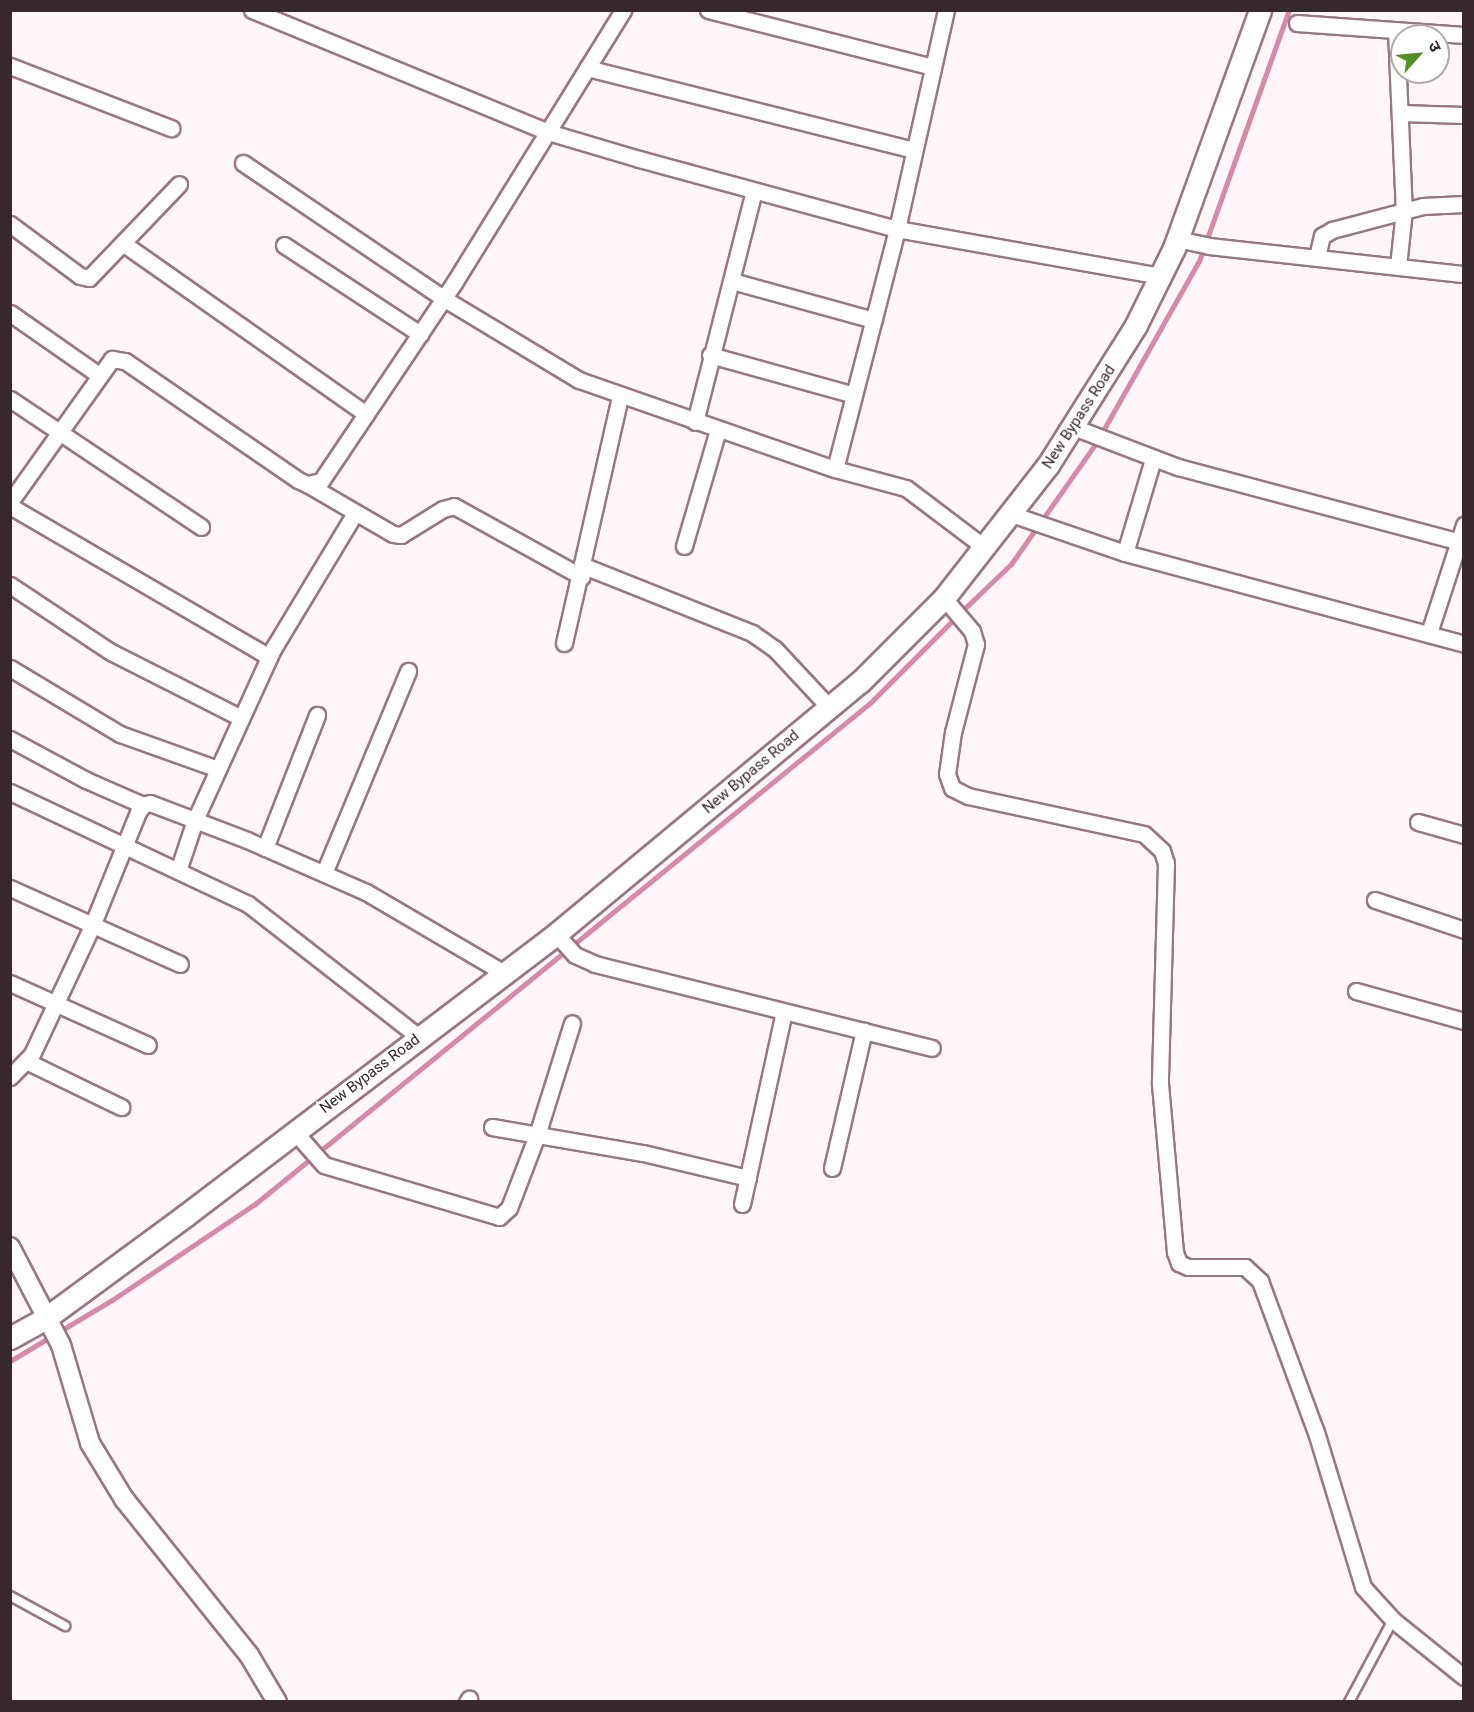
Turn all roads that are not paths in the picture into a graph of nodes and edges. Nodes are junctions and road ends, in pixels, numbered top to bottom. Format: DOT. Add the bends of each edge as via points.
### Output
graph roads {
  1 [pos="252,10"];
  2 [pos="623,10"];
  3 [pos="708,10"];
  4 [pos="946,10"];
  5 [pos="1260,10"];
  6 [pos="281,16"];
  7 [pos="767,18"];
  8 [pos="1297,23"];
  9 [pos="1390,30"];
  10 [pos="10,66"];
  11 [pos="933,67"];
  12 [pos="587,68"];
  13 [pos="1399,84"];
  14 [pos="1400,113"];
  15 [pos="1464,115"];
  16 [pos="171,128"];
  17 [pos="548,132"];
  18 [pos="914,150"];
  19 [pos="243,163"];
  20 [pos="179,184"];
  21 [pos="754,191"];
  22 [pos="1464,204"];
  23 [pos="1404,210"];
  24 [pos="10,224"];
  25 [pos="897,229"];
  26 [pos="1184,241"];
  27 [pos="124,244"];
  28 [pos="284,245"];
  29 [pos="1317,257"];
  30 [pos="1398,266"];
  31 [pos="1464,274"];
  32 [pos="1160,276"];
  33 [pos="732,281"];
  34 [pos="444,298"];
  35 [pos="10,313"];
  36 [pos="874,320"];
  37 [pos="420,334"];
  38 [pos="710,355"];
  39 [pos="99,375"];
  40 [pos="854,395"];
  41 [pos="620,396"];
  42 [pos="10,399"];
  43 [pos="366,414"];
  44 [pos="695,422"];
  45 [pos="718,430"];
  46 [pos="1078,430"];
  47 [pos="60,431"];
  48 [pos="1153,459"];
  49 [pos="835,469"];
  50 [pos="308,484"];
  51 [pos="10,504"];
  52 [pos="355,513"];
  53 [pos="1011,514"];
  54 [pos="1464,525"];
  55 [pos="201,527"];
  56 [pos="1462,542"];
  57 [pos="684,546"];
  58 [pos="984,547"];
  59 [pos="1125,553"];
  60 [pos="583,572"];
  61 [pos="10,585"];
  62 [pos="944,598"];
  63 [pos="1429,633"];
  64 [pos="564,643"];
  65 [pos="1464,644"];
  66 [pos="269,657"];
  67 [pos="10,668"];
  68 [pos="408,671"];
  69 [pos="829,707"];
  70 [pos="317,715"];
  71 [pos="241,718"];
  72 [pos="10,739"];
  73 [pos="218,769"];
  74 [pos="10,792"];
  75 [pos="143,805"];
  76 [pos="195,820"];
  77 [pos="1418,822"];
  78 [pos="1464,836"];
  79 [pos="265,848"];
  80 [pos="124,849"];
  81 [pos="178,871"];
  82 [pos="324,873"];
  83 [pos="10,888"];
  84 [pos="1375,900"];
  85 [pos="93,926"];
  86 [pos="1464,930"];
  87 [pos="565,944"];
  88 [pos="180,964"];
  89 [pos="504,973"];
  90 [pos="10,983"];
  91 [pos="1356,991"];
  92 [pos="55,1005"];
  93 [pos="784,1012"];
  94 [pos="1464,1021"];
  95 [pos="572,1023"];
  96 [pos="864,1032"];
  97 [pos="419,1037"];
  98 [pos="148,1045"];
  99 [pos="932,1048"];
  100 [pos="26,1061"];
  101 [pos="10,1077"];
  102 [pos="121,1107"];
  103 [pos="492,1127"];
  104 [pos="294,1131"];
  105 [pos="537,1135"];
  106 [pos="832,1168"];
  107 [pos="748,1178"];
  108 [pos="742,1204"];
  109 [pos="10,1247"];
  110 [pos="48,1322"];
  111 [pos="10,1338"];
  112 [pos="10,1596"];
  113 [pos="1393,1620"];
  114 [pos="65,1626"];
  115 [pos="1464,1677"];
  116 [pos="277,1701"];
  117 [pos="1349,1701"];
  1 -- 6 [label="street"];
  2 -- 12 [label="street"];
  3 -- 7 [label="street"];
  4 -- 11 [label="street"];
  5 -- 26 [label="main road, New Bypass Road"];
  6 -- 17 [label="street"];
  7 -- 11 [label="street"];
  8 -- 9 [label="street"];
  10 -- 16 [label="street"];
  11 -- 18 [label="street"];
  12 -- 17 [label="street"];
  12 -- 18 [label="street"];
  13 -- 14 [label="street"];
  14 -- 15 [label="street"];
  14 -- 23 [label="street"];
  17 -- 21 [label="street"];
  17 -- 34 [label="street"];
  18 -- 25 [label="street"];
  19 -- 34 [label="street"];
  20 -- 27 [label="street"];
  21 -- 25 [label="street"];
  21 -- 33 [label="street"];
  22 -- 23 [label="street"];
  23 -- 29 [label="street" via="1326,233"];
  23 -- 30 [label="street"];
  24 -- 27 [label="street" via="86,278 101,269"];
  25 -- 32 [label="street"];
  25 -- 36 [label="street"];
  26 -- 29 [label="street"];
  26 -- 32 [label="main road, New Bypass Road"];
  27 -- 43 [label="street"];
  28 -- 37 [label="street"];
  29 -- 30 [label="street"];
  30 -- 31 [label="street"];
  32 -- 46 [label="main road, New Bypass Road"];
  33 -- 36 [label="street"];
  33 -- 38 [label="street"];
  34 -- 37 [label="street"];
  34 -- 41 [label="street" via="563,371"];
  35 -- 39 [label="street"];
  36 -- 40 [label="street"];
  37 -- 43 [label="street"];
  38 -- 40 [label="street"];
  38 -- 44 [label="street"];
  39 -- 47 [label="street"];
  39 -- 50 [label="street" via="112,359 125,361"];
  40 -- 49 [label="street"];
  41 -- 44 [label="street"];
  41 -- 60 [label="street"];
  42 -- 47 [label="street"];
  43 -- 50 [label="street" via="321,481"];
  44 -- 45 [label="street"];
  45 -- 49 [label="street"];
  45 -- 57 [label="street"];
  46 -- 48 [label="street"];
  46 -- 53 [label="main road, New Bypass Road"];
  47 -- 51 [label="street"];
  47 -- 55 [label="street"];
  48 -- 56 [label="street"];
  48 -- 59 [label="street"];
  49 -- 58 [label="street" via="906,488"];
  50 -- 52 [label="street"];
  51 -- 66 [label="street"];
  52 -- 60 [label="street" via="385,531 401,534 454,506"];
  52 -- 66 [label="street"];
  53 -- 58 [label="main road, New Bypass Road"];
  53 -- 59 [label="street"];
  54 -- 56 [label="street"];
  56 -- 63 [label="street"];
  58 -- 62 [label="main road, New Bypass Road"];
  59 -- 63 [label="street"];
  60 -- 64 [label="street"];
  60 -- 69 [label="street" via="752,633 775,649"];
  61 -- 71 [label="street" via="111,652"];
  62 -- 69 [label="main road, New Bypass Road"];
  62 -- 113 [label="street" via="972,631 976,644 953,732 947,774 952,788 968,796 1144,834 1162,851 1166,863 1160,1084 1174,1252 1179,1263 1188,1267 1245,1267 1260,1281 1316,1432 1356,1570 1363,1587"];
  63 -- 65 [label="street"];
  66 -- 71 [label="street"];
  67 -- 73 [label="street" via="120,734"];
  68 -- 82 [label="street"];
  69 -- 87 [label="main road, New Bypass Road"];
  70 -- 79 [label="street"];
  71 -- 73 [label="street"];
  72 -- 75 [label="street"];
  73 -- 76 [label="street"];
  74 -- 80 [label="street"];
  75 -- 76 [label="street" via="157,804"];
  75 -- 80 [label="street"];
  76 -- 79 [label="street"];
  76 -- 81 [label="street"];
  77 -- 78 [label="street"];
  79 -- 82 [label="street"];
  80 -- 81 [label="street"];
  80 -- 85 [label="street"];
  81 -- 97 [label="street" via="228,893 271,919"];
  82 -- 89 [label="street" via="404,913"];
  83 -- 85 [label="street"];
  84 -- 86 [label="street"];
  85 -- 88 [label="street"];
  85 -- 92 [label="street"];
  87 -- 89 [label="main road, New Bypass Road"];
  87 -- 93 [label="street" via="595,964"];
  89 -- 97 [label="main road, New Bypass Road"];
  90 -- 92 [label="street"];
  91 -- 94 [label="street"];
  92 -- 98 [label="street"];
  92 -- 100 [label="street"];
  93 -- 96 [label="street"];
  93 -- 107 [label="street"];
  95 -- 105 [label="street"];
  96 -- 99 [label="street"];
  96 -- 106 [label="street"];
  97 -- 104 [label="main road, New Bypass Road"];
  100 -- 101 [label="street"];
  100 -- 102 [label="street"];
  103 -- 105 [label="street"];
  104 -- 105 [label="street" via="316,1158 499,1217 510,1208"];
  104 -- 110 [label="main road, New Bypass Road"];
  105 -- 107 [label="street" via="643,1153"];
  107 -- 108 [label="street"];
  109 -- 110 [label="street"];
  110 -- 111 [label="main road, New Bypass Road"];
  110 -- 116 [label="street" via="61,1345 90,1443 124,1499 249,1655"];
  112 -- 114 [label="lane"];
  113 -- 115 [label="street"];
  113 -- 117 [label="lane"];
}
